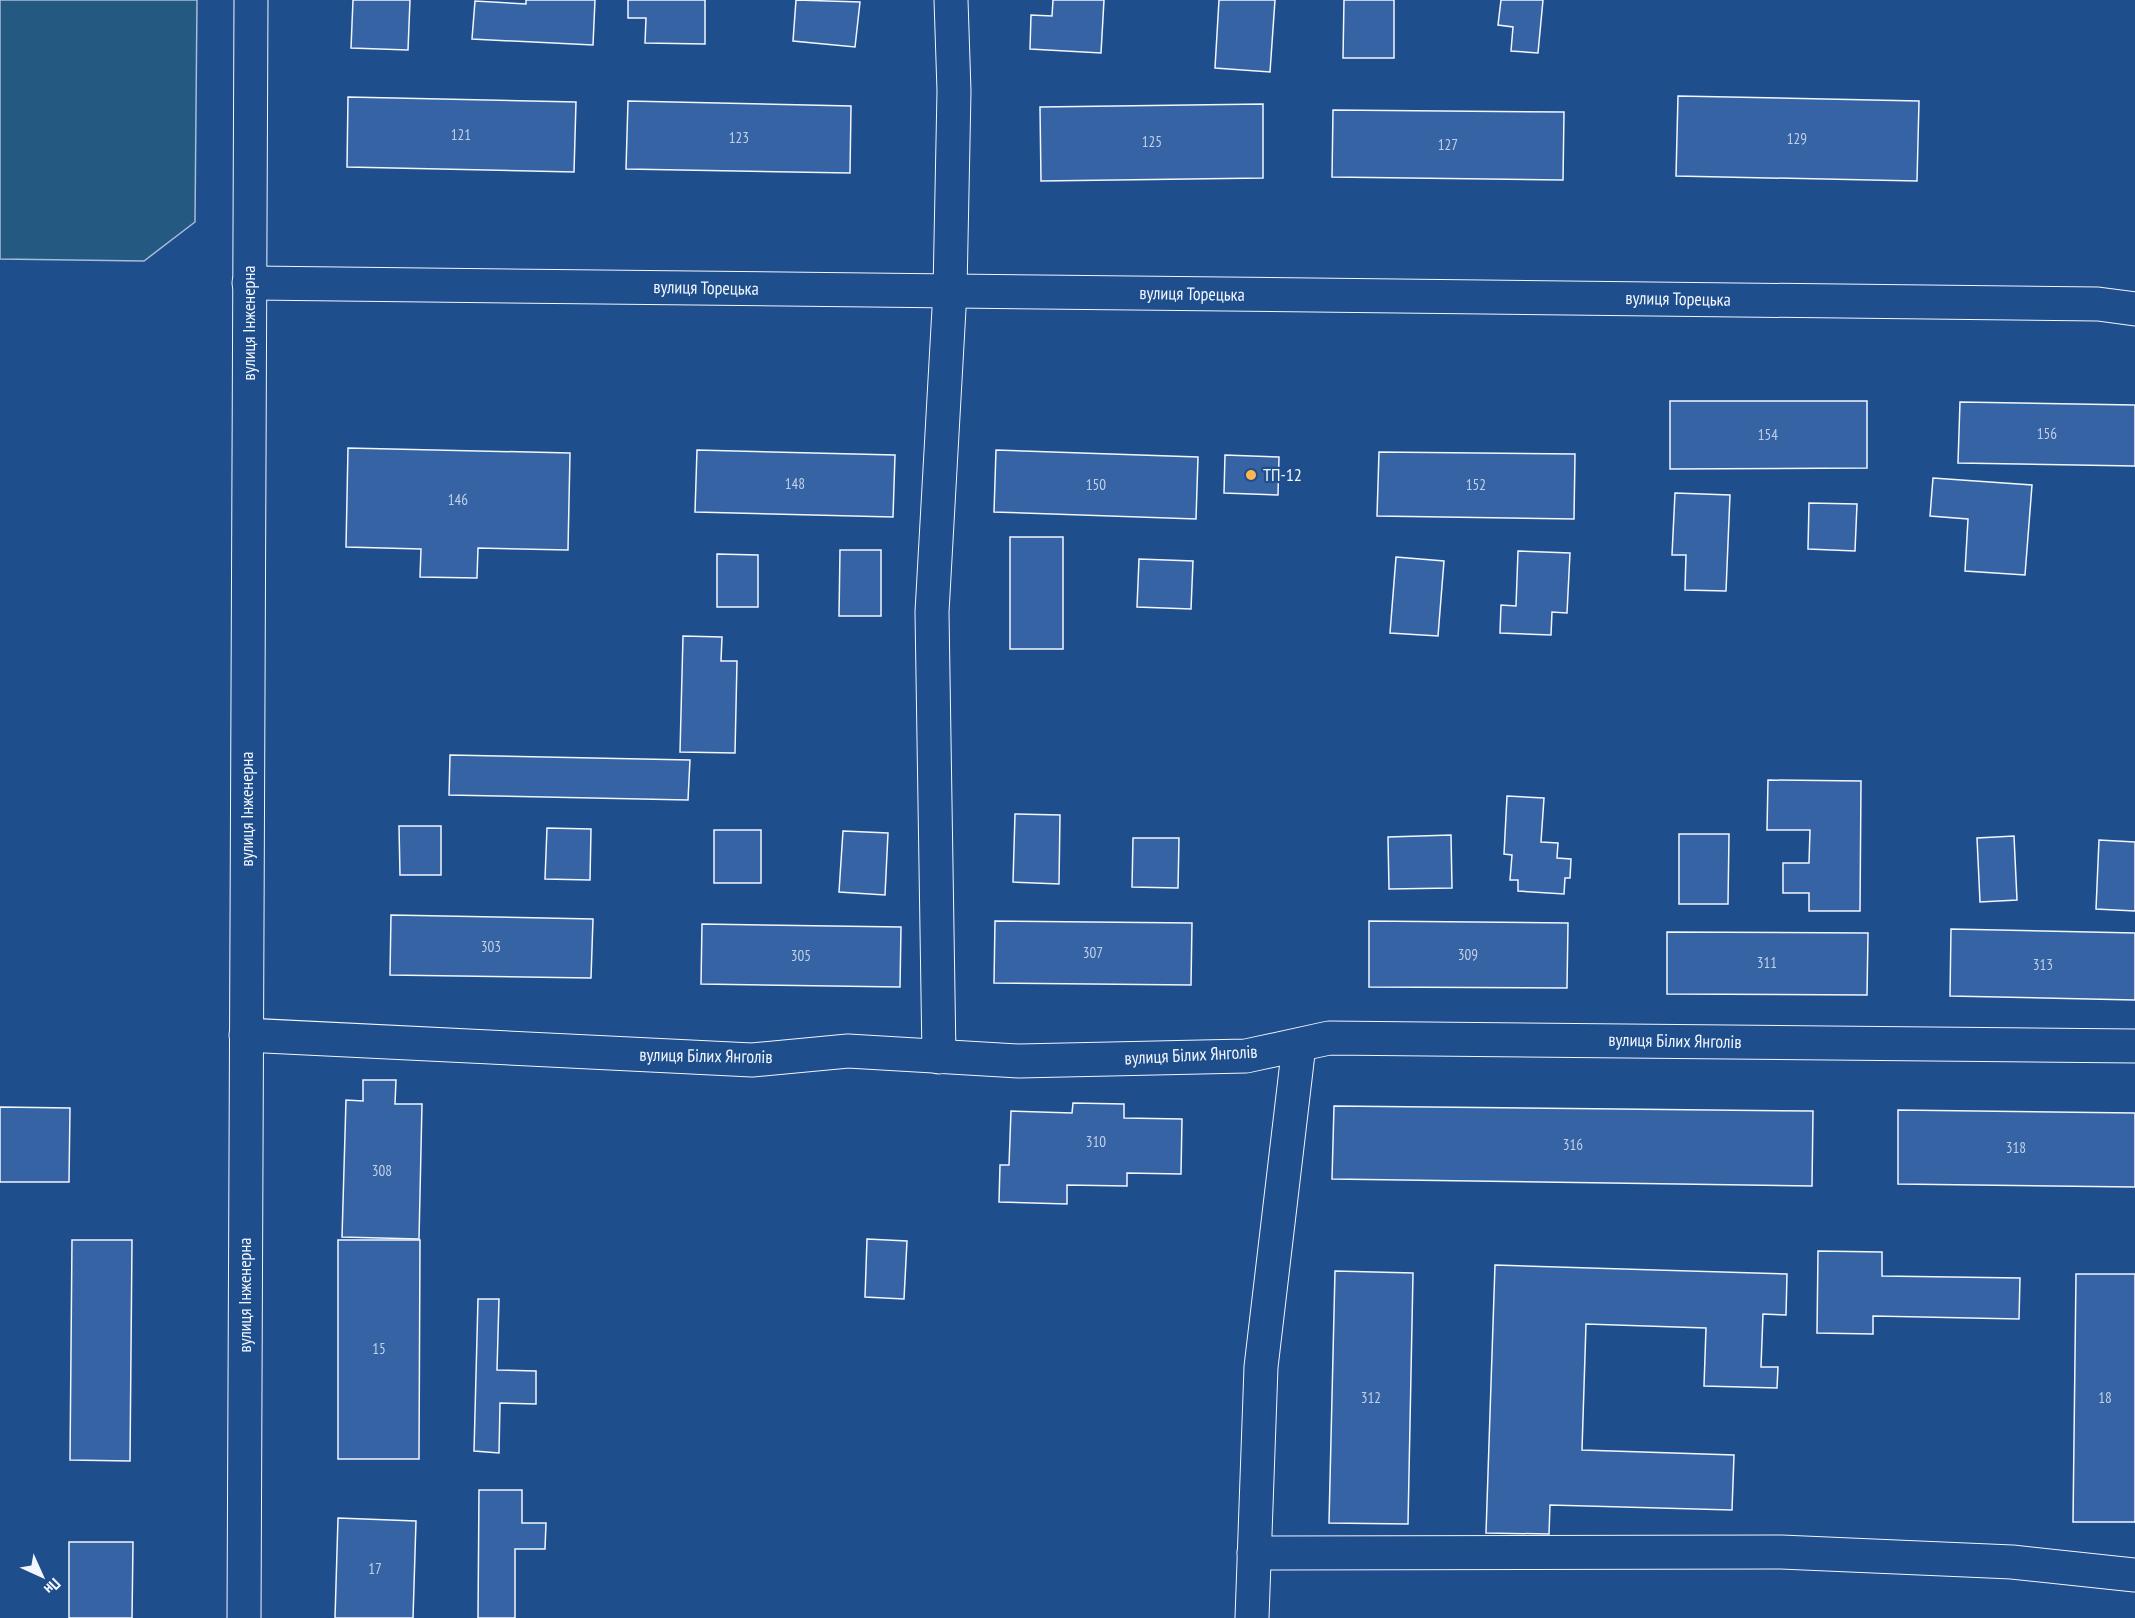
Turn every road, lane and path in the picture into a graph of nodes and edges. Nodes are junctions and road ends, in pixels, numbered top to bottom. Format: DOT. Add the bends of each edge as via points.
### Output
graph roads {
  1 [pos="251,0"];
  2 [pos="951,0"];
  3 [pos="249,283"];
  4 [pos="950,291"];
  5 [pos="2135,309"];
  6 [pos="246,1035"];
  7 [pos="1299,1045"];
  8 [pos="2135,1046"];
  9 [pos="939,1057"];
  10 [pos="1254,1553"];
  11 [pos="2135,1575"];
  12 [pos="244,1618"];
  13 [pos="1252,1618"];
  1 -- 3 [label="street, вулиця Інженерна"];
  2 -- 4 [label="street" via="954,91"];
  3 -- 4 [label="street, вулиця Торецька"];
  3 -- 6 [label="street, вулиця Інженерна"];
  4 -- 5 [label="street, вулиця Торецька" via="2098,304"];
  4 -- 9 [label="street" via="932,612"];
  6 -- 9 [label="street, вулиця Білих Янголів" via="752,1060 848,1051"];
  6 -- 12 [label="street, вулиця Інженерна"];
  7 -- 8 [label="street, вулиця Білих Янголів" via="1329,1038"];
  7 -- 9 [label="street, вулиця Білих Янголів" via="1246,1056 1019,1061"];
  7 -- 10 [label="street" via="1261,1367"];
  10 -- 11 [label="street" via="1781,1552 2013,1562"];
  10 -- 13 [label="street"];
}
